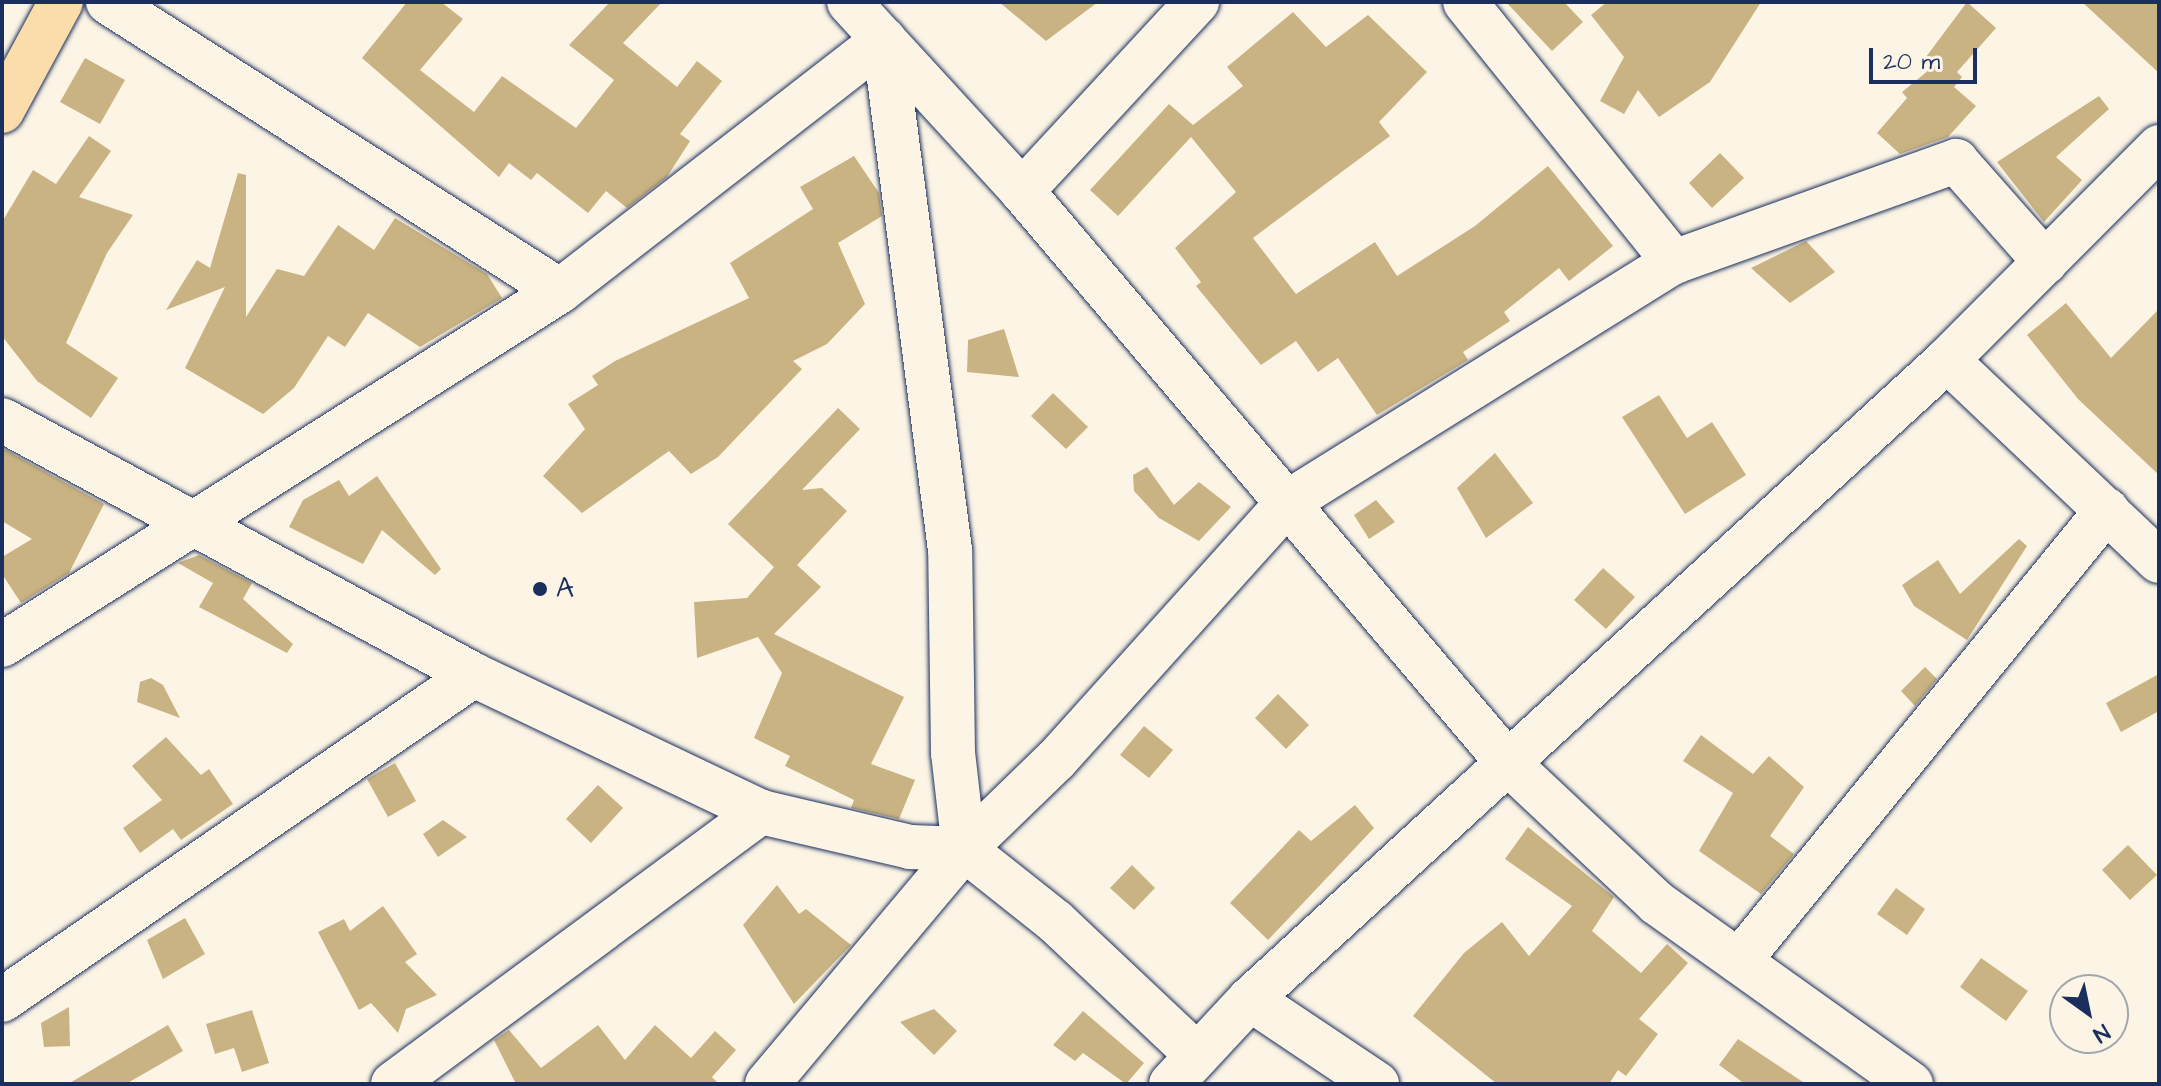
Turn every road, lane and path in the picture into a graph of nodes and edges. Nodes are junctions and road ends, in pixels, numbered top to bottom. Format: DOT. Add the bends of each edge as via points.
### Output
graph roads {
  1 [pos="61,2"];
  2 [pos="108,2"];
  3 [pos="849,2"];
  4 [pos="1197,2"];
  5 [pos="1465,2"];
  6 [pos="884,40"];
  7 [pos="2,111"];
  8 [pos="2159,147"];
  9 [pos="1022,191"];
  10 [pos="1674,262"];
  11 [pos="2045,262"];
  12 [pos="560,291"];
  13 [pos="1947,360"];
  14 [pos="2,420"];
  15 [pos="1288,502"];
  16 [pos="2107,510"];
  17 [pos="197,525"];
  18 [pos="2159,561"];
  19 [pos="2,645"];
  20 [pos="474,675"];
  21 [pos="1509,764"];
  22 [pos="761,812"];
  23 [pos="964,849"];
  24 [pos="1739,961"];
  25 [pos="1250,999"];
  26 [pos="2,1000"];
  27 [pos="1184,1069"];
  28 [pos="393,1084"];
  29 [pos="767,1084"];
  30 [pos="1377,1084"];
  31 [pos="1911,1084"];
  1 -- 7 [label="main road"];
  2 -- 12 [label="street"];
  3 -- 6 [label="street"];
  4 -- 9 [label="street"];
  5 -- 10 [label="street"];
  6 -- 9 [label="street"];
  6 -- 12 [label="street"];
  6 -- 23 [label="street" via="950,550 953,753"];
  8 -- 11 [label="street"];
  9 -- 15 [label="street"];
  10 -- 11 [label="street" via="1956,161"];
  10 -- 15 [label="street"];
  11 -- 13 [label="street"];
  12 -- 17 [label="street"];
  13 -- 16 [label="street"];
  13 -- 21 [label="street"];
  14 -- 17 [label="street"];
  15 -- 21 [label="street"];
  15 -- 23 [label="street" via="1056,760"];
  16 -- 18 [label="street"];
  16 -- 24 [label="street"];
  17 -- 19 [label="street"];
  17 -- 20 [label="street"];
  20 -- 22 [label="street"];
  20 -- 26 [label="street"];
  21 -- 24 [label="street" via="1657,903"];
  21 -- 25 [label="street"];
  22 -- 23 [label="street" via="910,847"];
  22 -- 28 [label="street"];
  23 -- 27 [label="street" via="1056,922"];
  23 -- 29 [label="street" via="893,943"];
  24 -- 31 [label="street"];
  25 -- 27 [label="street"];
  25 -- 30 [label="street"];
}
